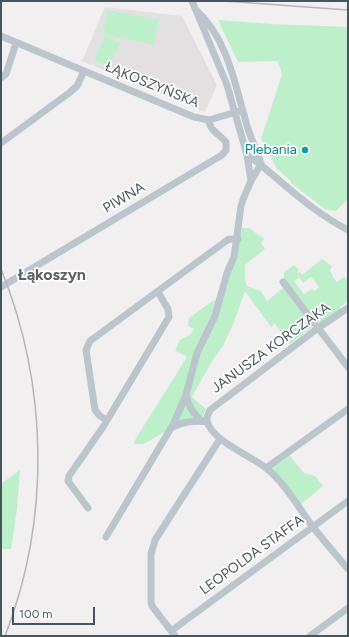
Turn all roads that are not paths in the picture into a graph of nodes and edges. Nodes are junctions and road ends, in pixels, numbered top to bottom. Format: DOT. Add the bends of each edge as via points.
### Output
graph roads {
  1 [pos="192,1"];
  2 [pos="197,11"];
  3 [pos="1,36"];
  4 [pos="16,43"];
  5 [pos="84,71"];
  6 [pos="1,78"];
  7 [pos="243,110"];
  8 [pos="236,113"];
  9 [pos="209,120"];
  10 [pos="1,143"];
  11 [pos="248,155"];
  12 [pos="260,164"];
  13 [pos="250,172"];
  14 [pos="251,181"];
  15 [pos="348,230"];
  16 [pos="238,239"];
  17 [pos="284,282"];
  18 [pos="1,287"];
  19 [pos="158,292"];
  20 [pos="348,308"];
  21 [pos="318,328"];
  22 [pos="348,367"];
  23 [pos="186,395"];
  24 [pos="348,409"];
  25 [pos="106,420"];
  26 [pos="205,421"];
  27 [pos="169,430"];
  28 [pos="220,439"];
  29 [pos="266,468"];
  30 [pos="348,501"];
  31 [pos="88,508"];
  32 [pos="313,526"];
  33 [pos="106,537"];
  34 [pos="348,569"];
  35 [pos="348,608"];
  36 [pos="173,633"];
  37 [pos="310,636"];
  1 -- 2 [label="street"];
  2 -- 7 [label="street" via="213,31 229,63"];
  2 -- 8 [label="street"];
  3 -- 4 [label="street, ŁĄKOSZYŃSKA"];
  4 -- 5 [label="street, ŁĄKOSZYŃSKA"];
  4 -- 6 [label="street" via="6,74"];
  5 -- 9 [label="street, ŁĄKOSZYŃSKA" via="194,117"];
  5 -- 10 [label="street" via="77,86 69,93"];
  7 -- 8 [label="street, ŁĄKOSZYŃSKA"];
  7 -- 12 [label="street"];
  8 -- 9 [label="street, ŁĄKOSZYŃSKA"];
  8 -- 11 [label="street"];
  9 -- 18 [label="street, PIWNA" via="213,131 226,142 226,150 222,155"];
  11 -- 12 [label="street"];
  11 -- 13 [label="street"];
  12 -- 13 [label="street" via="254,166"];
  12 -- 14 [label="street"];
  12 -- 15 [label="street" via="325,217"];
  13 -- 14 [label="street"];
  14 -- 16 [label="street" via="242,206"];
  16 -- 19 [label="street" via="229,239"];
  16 -- 23 [label="street" via="215,316 197,353"];
  17 -- 21 [label="street"];
  19 -- 25 [label="street" via="168,309 169,318"];
  19 -- 25 [label="street" via="90,341 86,350 95,410"];
  20 -- 21 [label="street, JANUSZA KORCZAKA"];
  21 -- 22 [label="street"];
  21 -- 26 [label="street, JANUSZA KORCZAKA" via="210,410"];
  23 -- 26 [label="street" via="195,416"];
  23 -- 27 [label="street"];
  24 -- 29 [label="street"];
  25 -- 31 [label="street" via="69,476 68,481"];
  26 -- 27 [label="street" via="184,422"];
  26 -- 28 [label="street"];
  27 -- 33 [label="street"];
  28 -- 29 [label="street"];
  28 -- 36 [label="street" via="155,540 151,554 152,606"];
  29 -- 32 [label="street" via="278,479"];
  30 -- 32 [label="street, LEOPOLDA STAFFA"];
  32 -- 34 [label="street"];
  32 -- 36 [label="street, LEOPOLDA STAFFA"];
  35 -- 37 [label="street"];
}
